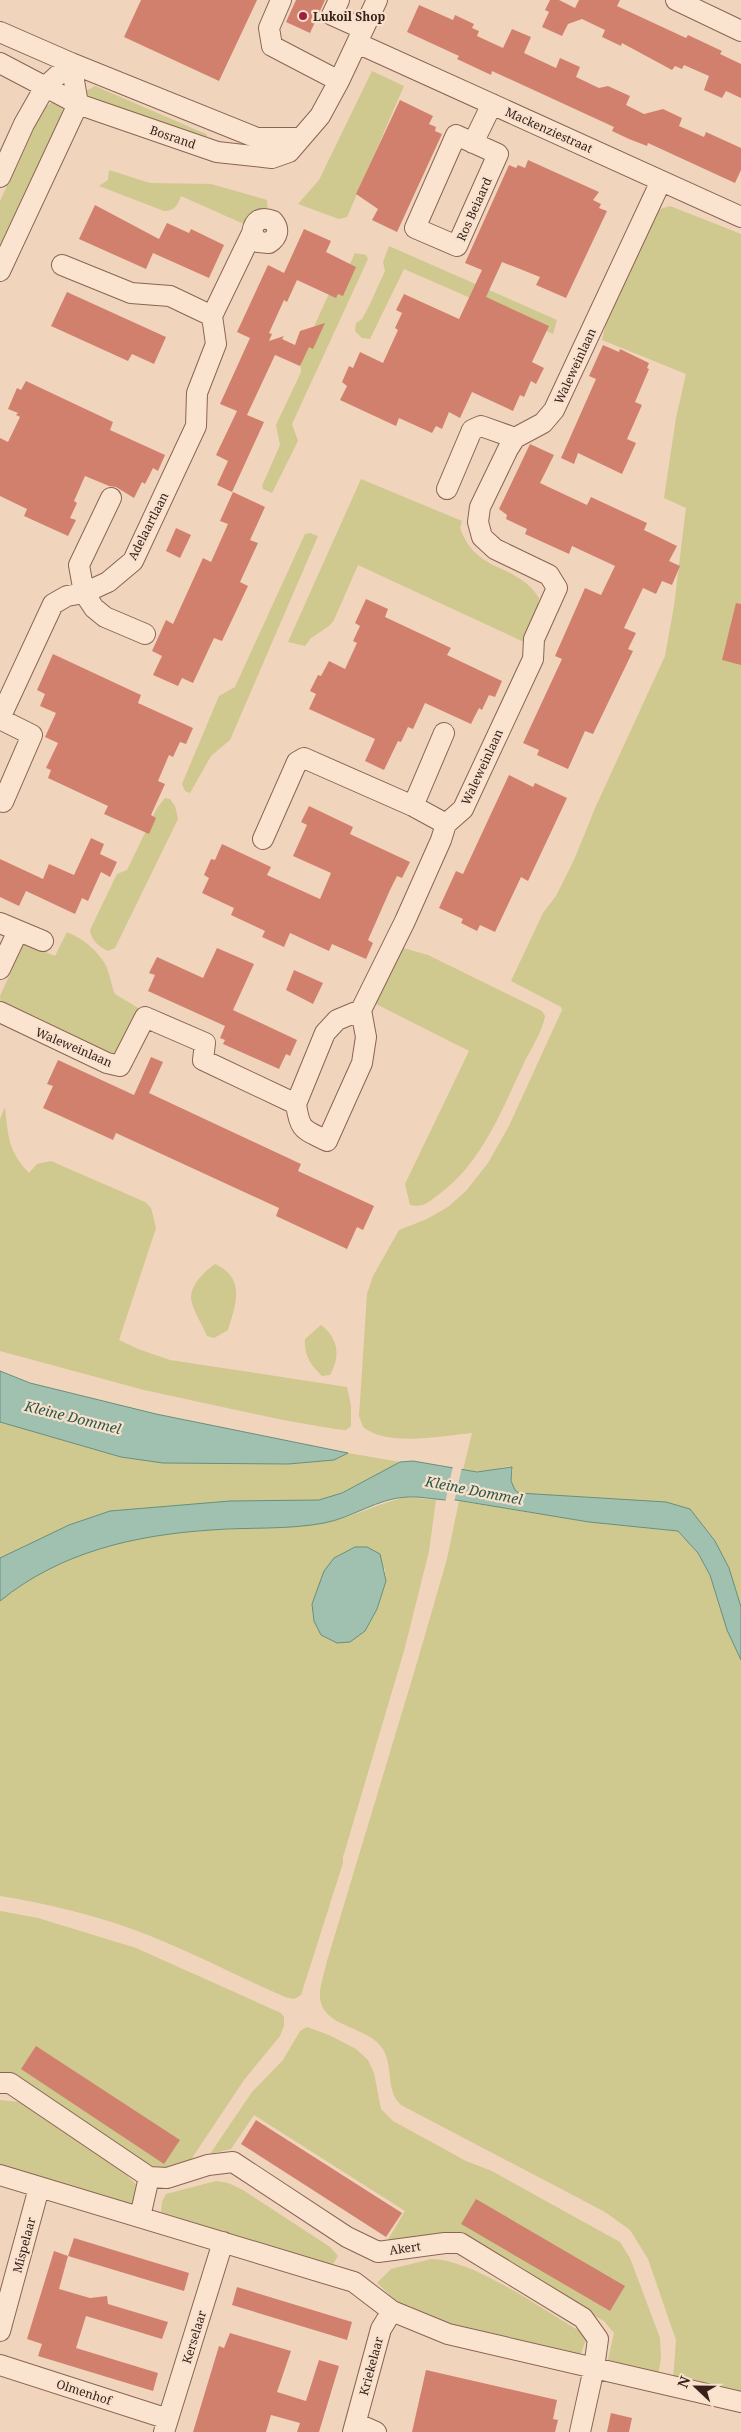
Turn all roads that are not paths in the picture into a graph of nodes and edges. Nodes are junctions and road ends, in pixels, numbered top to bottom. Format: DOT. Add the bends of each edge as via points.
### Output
graph roads {
  1 [pos="282,0"];
  2 [pos="339,0"];
  3 [pos="376,0"];
  4 [pos="676,0"];
  5 [pos="741,31"];
  6 [pos="0,32"];
  7 [pos="360,36"];
  8 [pos="0,63"];
  9 [pos="71,63"];
  10 [pos="339,81"];
  11 [pos="45,87"];
  12 [pos="78,104"];
  13 [pos="492,104"];
  14 [pos="300,138"];
  15 [pos="473,143"];
  16 [pos="0,177"];
  17 [pos="661,181"];
  18 [pos="741,217"];
  19 [pos="252,234"];
  20 [pos="62,265"];
  21 [pos="0,271"];
  22 [pos="212,316"];
  23 [pos="515,438"];
  24 [pos="447,489"];
  25 [pos="111,498"];
  26 [pos="84,593"];
  27 [pos="145,634"];
  28 [pos="0,719"];
  29 [pos="444,733"];
  30 [pos="3,802"];
  31 [pos="413,806"];
  32 [pos="446,824"];
  33 [pos="263,839"];
  34 [pos="9,927"];
  35 [pos="43,941"];
  36 [pos="0,969"];
  37 [pos="361,1010"];
  38 [pos="0,1012"];
  39 [pos="296,1104"];
  40 [pos="0,2083"];
  41 [pos="0,2175"];
  42 [pos="149,2177"];
  43 [pos="39,2188"];
  44 [pos="140,2217"];
  45 [pos="223,2242"];
  46 [pos="392,2312"];
  47 [pos="0,2331"];
  48 [pos="0,2365"];
  49 [pos="594,2368"];
  50 [pos="741,2402"];
  51 [pos="166,2425"];
  52 [pos="354,2427"];
  53 [pos="376,2432"];
  54 [pos="580,2432"];
  1 -- 10 [label="street" via="269,28 272,46"];
  2 -- 7 [label="street, Mackenziestraat" via="332,15"];
  3 -- 7 [label="street, Bosrand"];
  4 -- 5 [label="street"];
  6 -- 9 [label="street"];
  7 -- 10 [label="street, Bosrand"];
  7 -- 13 [label="street, Mackenziestraat"];
  8 -- 11 [label="street, Bosrand"];
  9 -- 11 [label="street"];
  9 -- 12 [label="street"];
  9 -- 14 [label="street" via="257,138"];
  10 -- 14 [label="street, Bosrand" via="320,116"];
  11 -- 12 [label="street, Bosrand"];
  11 -- 16 [label="street"];
  12 -- 14 [label="street, Bosrand" via="217,152 272,158 289,152"];
  12 -- 21 [label="street"];
  13 -- 15 [label="street"];
  13 -- 17 [label="street, Mackenziestraat"];
  15 -- 15 [label="street, Ros Beiaard" via="456,135 415,228 457,246 498,154"];
  17 -- 18 [label="street, Mackenziestraat"];
  17 -- 23 [label="street, Waleweinlaan" via="554,410 543,423"];
  19 -- 22 [label="street"];
  20 -- 22 [label="street" via="131,293 170,296"];
  22 -- 26 [label="street, Adelaartlaan" via="216,344 197,393 196,426 133,561 108,582"];
  23 -- 24 [label="street" via="481,426 472,430"];
  23 -- 32 [label="street, Waleweinlaan" via="480,507 478,522 482,538 495,549 549,575 557,588 534,639 533,659 463,809"];
  25 -- 26 [label="street" via="79,565"];
  26 -- 27 [label="street" via="105,617"];
  26 -- 28 [label="street, Adelaartlaan" via="67,596 53,604"];
  28 -- 30 [label="street" via="32,735"];
  29 -- 31 [label="street"];
  31 -- 32 [label="street"];
  31 -- 33 [label="street" via="304,758 297,762"];
  32 -- 37 [label="street, Waleweinlaan" via="405,922"];
  34 -- 35 [label="street"];
  34 -- 36 [label="street"];
  37 -- 39 [label="street" via="337,1020 325,1033"];
  37 -- 39 [label="street" via="366,1037 362,1063 328,1141 303,1129 298,1123"];
  38 -- 39 [label="street, Waleweinlaan" via="120,1066 145,1017 205,1043 203,1060"];
  40 -- 42 [label="street" via="10,2084"];
  41 -- 43 [label="street"];
  42 -- 44 [label="street"];
  42 -- 49 [label="street, Akert" via="167,2178 208,2165 233,2162 347,2237 378,2252 460,2243 583,2318 598,2339"];
  43 -- 44 [label="street"];
  43 -- 47 [label="street, Mispelaar"];
  44 -- 45 [label="street"];
  45 -- 46 [label="street" via="354,2282"];
  45 -- 51 [label="street, Kerselaar"];
  46 -- 49 [label="street" via="448,2334"];
  46 -- 52 [label="street, Kriekelaar" via="381,2329"];
  48 -- 51 [label="street, Olmenhof"];
  49 -- 50 [label="street"];
  49 -- 54 [label="street, Akert"];
  52 -- 53 [label="street, Kriekelaar"];
}
